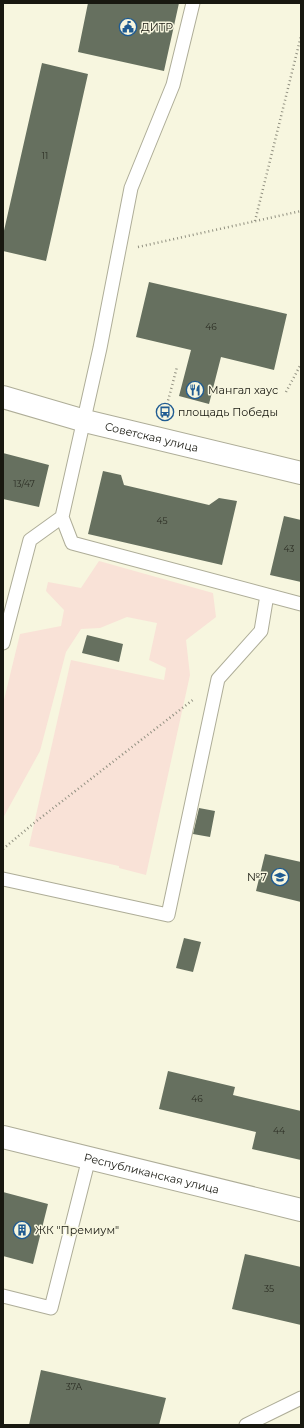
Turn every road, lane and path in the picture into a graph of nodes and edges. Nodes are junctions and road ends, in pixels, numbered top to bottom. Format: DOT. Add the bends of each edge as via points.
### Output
graph roads {
  1 [pos="193,3"];
  2 [pos="301,36"];
  3 [pos="301,211"];
  4 [pos="255,221"];
  5 [pos="119,251"];
  6 [pos="301,364"];
  7 [pos="177,366"];
  8 [pos="286,392"];
  9 [pos="3,397"];
  10 [pos="165,412"];
  11 [pos="85,421"];
  12 [pos="301,473"];
  13 [pos="62,517"];
  14 [pos="267,595"];
  15 [pos="301,604"];
  16 [pos="3,643"];
  17 [pos="218,679"];
  18 [pos="3,849"];
  19 [pos="3,879"];
  20 [pos="3,1137"];
  21 [pos="89,1158"];
  22 [pos="301,1210"];
  23 [pos="3,1296"];
  24 [pos="301,1398"];
  25 [pos="246,1425"];
  1 -- 5 [label="lane" via="173,85 131,188"];
  2 -- 4 [label="path"];
  3 -- 4 [label="path"];
  4 -- 5 [label="path"];
  5 -- 11 [label="lane"];
  6 -- 8 [label="path"];
  7 -- 10 [label="path"];
  9 -- 11 [label="street, Советская улица"];
  11 -- 12 [label="street, Советская улица"];
  11 -- 13 [label="lane"];
  13 -- 14 [label="lane" via="72,543"];
  13 -- 16 [label="lane" via="30,540"];
  14 -- 15 [label="lane"];
  14 -- 17 [label="lane" via="261,630"];
  17 -- 18 [label="path"];
  17 -- 19 [label="lane" via="168,915"];
  20 -- 21 [label="street, Республиканская улица"];
  21 -- 22 [label="street, Республиканская улица"];
  21 -- 23 [label="lane" via="51,1308"];
  24 -- 25 [label="lane"];
}
